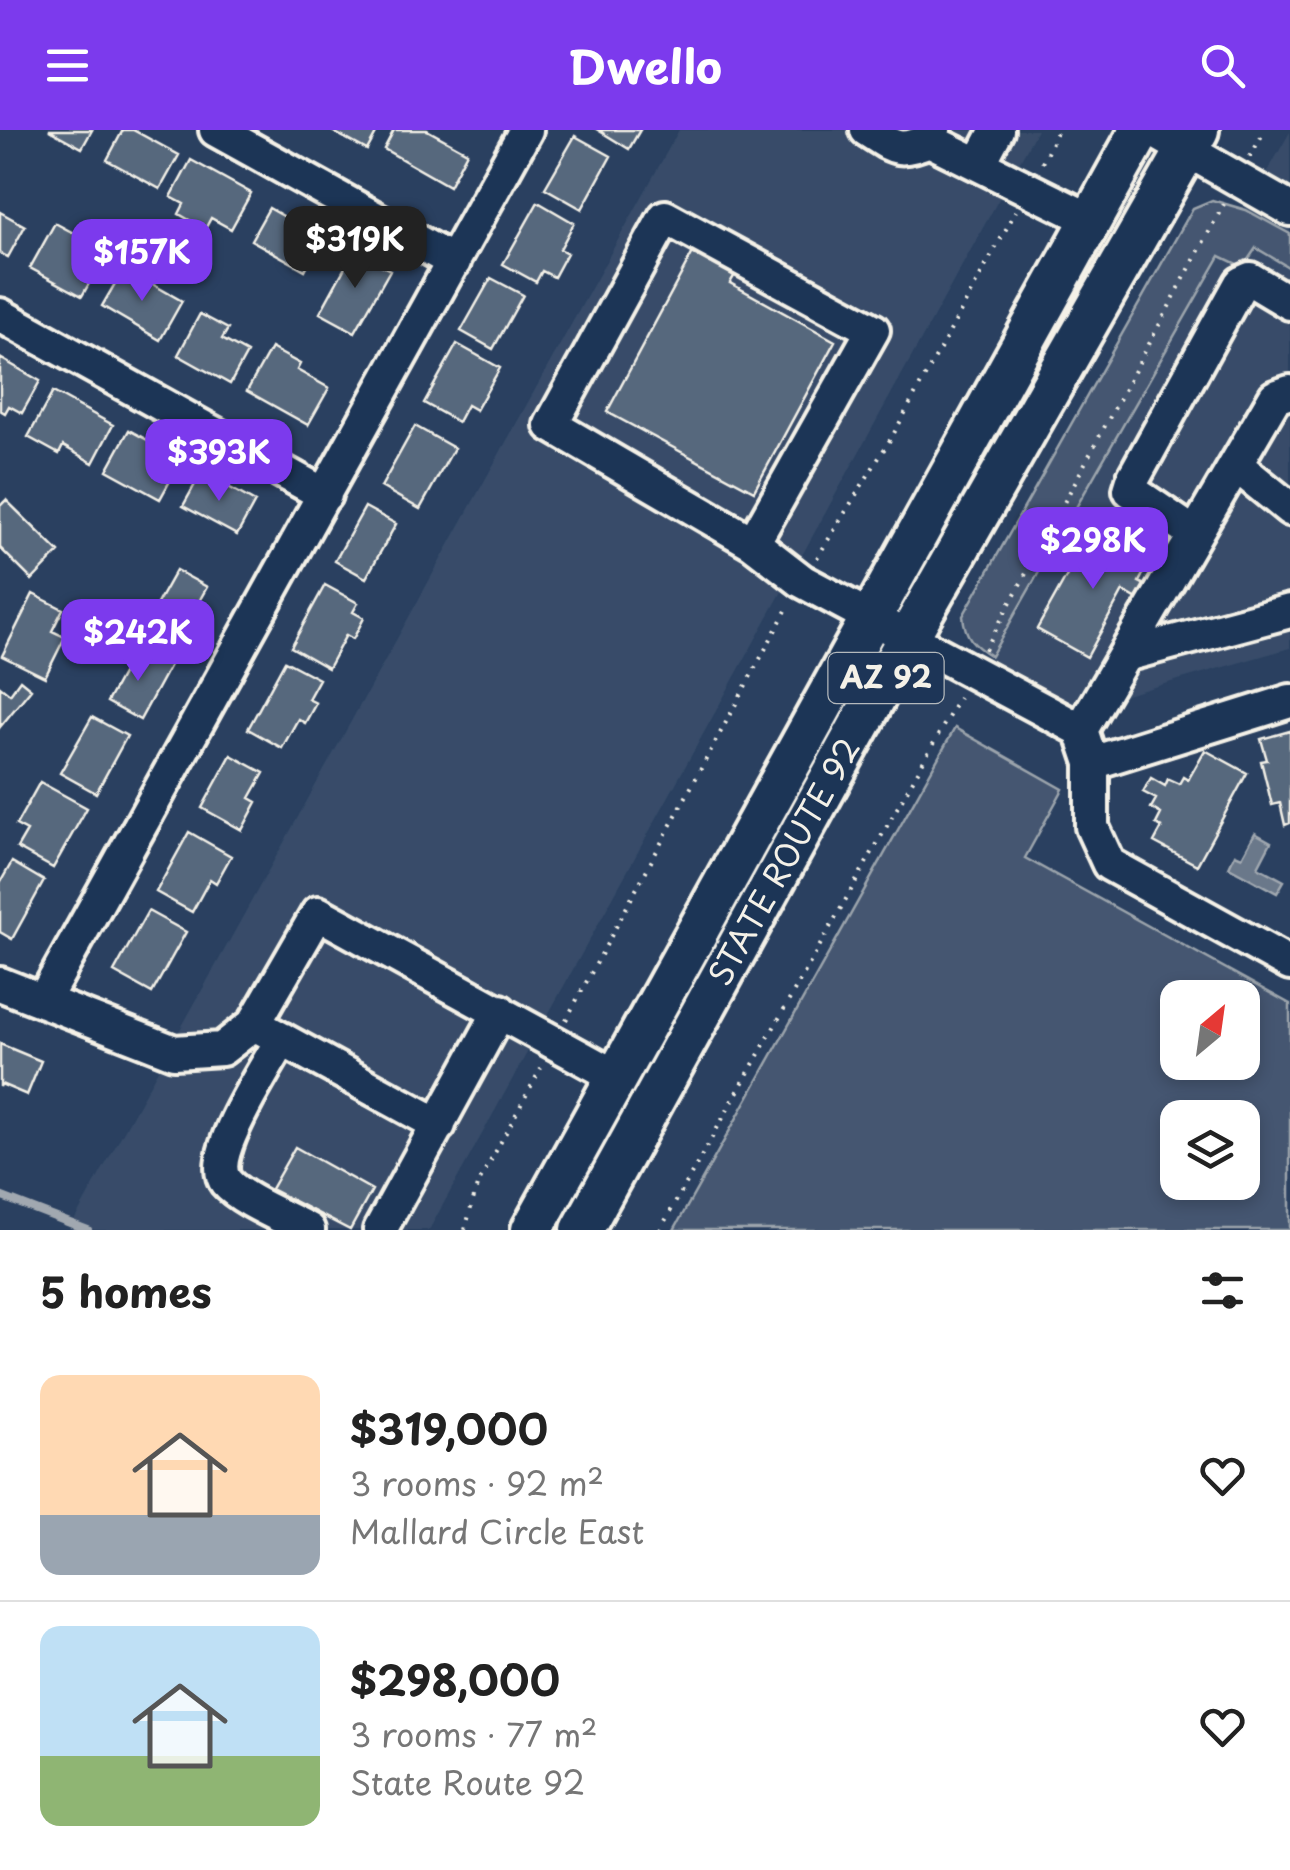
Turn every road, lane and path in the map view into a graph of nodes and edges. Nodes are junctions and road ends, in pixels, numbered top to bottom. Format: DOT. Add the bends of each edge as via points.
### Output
graph roads {
  1 [pos="216,130"];
  2 [pos="526,130"];
  3 [pos="867,130"];
  4 [pos="1058,130"];
  5 [pos="1141,130"];
  6 [pos="1152,130"];
  7 [pos="993,131"];
  8 [pos="932,135"];
  9 [pos="1192,140"];
  10 [pos="979,164"];
  11 [pos="1028,189"];
  12 [pos="1290,209"];
  13 [pos="1091,220"];
  14 [pos="454,262"];
  15 [pos="1290,303"];
  16 [pos="0,315"];
  17 [pos="1285,386"];
  18 [pos="1236,465"];
  19 [pos="325,495"];
  20 [pos="1290,508"];
  21 [pos="1193,533"];
  22 [pos="753,543"];
  23 [pos="802,581"];
  24 [pos="1290,611"];
  25 [pos="872,616"];
  26 [pos="909,636"];
  27 [pos="1125,655"];
  28 [pos="1290,701"];
  29 [pos="1081,730"];
  30 [pos="1092,762"];
  31 [pos="1290,964"];
  32 [pos="0,984"];
  33 [pos="43,1001"];
  34 [pos="500,1011"];
  35 [pos="268,1032"];
  36 [pos="554,1042"];
  37 [pos="617,1077"];
  38 [pos="439,1125"];
  39 [pos="308,1230"];
  40 [pos="380,1230"];
  41 [pos="465,1230"];
  42 [pos="532,1230"];
  43 [pos="558,1230"];
  44 [pos="582,1230"];
  1 -- 14 [label="street"];
  2 -- 14 [label="street"];
  3 -- 8 [label="street" via="908,149"];
  4 -- 11 [label="path"];
  5 -- 13 [label="main road, STATE ROUTE 92 / AZ 92"];
  6 -- 9 [label="street"];
  7 -- 10 [label="street"];
  8 -- 10 [label="street"];
  9 -- 12 [label="street"];
  9 -- 26 [label="main road, STATE ROUTE 92 / AZ 92"];
  10 -- 11 [label="street"];
  11 -- 13 [label="street"];
  11 -- 23 [label="path" via="893,435"];
  13 -- 25 [label="main road, STATE ROUTE 92 / AZ 92"];
  14 -- 19 [label="street"];
  15 -- 21 [label="street" via="1250,279 1241,284 1134,477 1130,490"];
  16 -- 19 [label="street"];
  17 -- 18 [label="street"];
  18 -- 20 [label="street"];
  18 -- 21 [label="street"];
  19 -- 33 [label="street"];
  21 -- 27 [label="street"];
  22 -- 22 [label="street" via="550,425 665,217 873,330"];
  22 -- 23 [label="street"];
  23 -- 25 [label="street"];
  23 -- 36 [label="path"];
  24 -- 27 [label="street"];
  25 -- 26 [label="street"];
  25 -- 37 [label="main road, STATE ROUTE 92 / AZ 92"];
  26 -- 29 [label="street"];
  26 -- 44 [label="main road, STATE ROUTE 92 / AZ 92"];
  27 -- 29 [label="street"];
  28 -- 30 [label="street"];
  29 -- 30 [label="street"];
  30 -- 31 [label="street" via="1092,827 1110,864"];
  32 -- 33 [label="street"];
  33 -- 35 [label="street" via="174,1052 222,1049"];
  34 -- 35 [label="street" via="318,913"];
  34 -- 36 [label="street"];
  34 -- 38 [label="street"];
  35 -- 38 [label="street"];
  35 -- 39 [label="street" via="260,1079 220,1163 224,1180"];
  36 -- 37 [label="street"];
  36 -- 41 [label="path" via="477,1186"];
  37 -- 42 [label="main road, STATE ROUTE 92 / AZ 92"];
  37 -- 43 [label="main road" via="632,1094"];
  38 -- 40 [label="street"];
}
